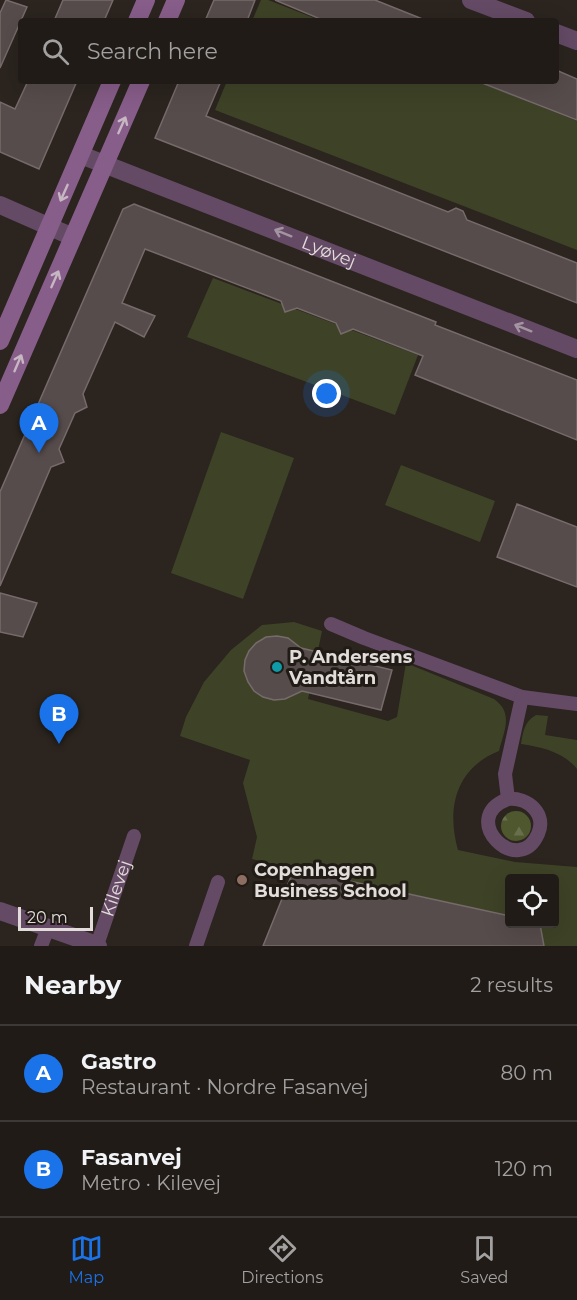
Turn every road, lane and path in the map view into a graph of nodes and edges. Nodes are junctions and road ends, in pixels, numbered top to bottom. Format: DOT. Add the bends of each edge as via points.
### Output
graph roads {
  1 [pos="146,0"];
  2 [pos="176,0"];
  3 [pos="471,0"];
  4 [pos="138,18"];
  5 [pos="168,18"];
  6 [pos="518,18"];
  7 [pos="559,34"];
  8 [pos="577,41"];
  9 [pos="111,84"];
  10 [pos="140,84"];
  11 [pos="81,155"];
  12 [pos="105,164"];
  13 [pos="0,205"];
  14 [pos="50,226"];
  15 [pos="73,237"];
  16 [pos="0,341"];
  17 [pos="577,349"];
  18 [pos="0,405"];
  19 [pos="332,624"];
  20 [pos="522,697"];
  21 [pos="577,704"];
  22 [pos="508,799"];
  23 [pos="134,836"];
  24 [pos="218,882"];
  25 [pos="0,911"];
  26 [pos="48,928"];
  27 [pos="98,945"];
  28 [pos="41,946"];
  29 [pos="196,946"];
  1 -- 4 [label="street"];
  2 -- 5 [label="street"];
  3 -- 6 [label="street"];
  7 -- 8 [label="street"];
  9 -- 11 [label="street"];
  12 -- 10 [label="street, one-way"];
  11 -- 12 [label="street, Lyøvej"];
  11 -- 14 [label="street, one-way"];
  12 -- 15 [label="street"];
  17 -- 12 [label="street, Lyøvej, one-way"];
  13 -- 14 [label="street"];
  14 -- 15 [label="street"];
  14 -- 16 [label="street"];
  18 -- 15 [label="street, one-way"];
  19 -- 20 [label="lane"];
  20 -- 21 [label="lane"];
  20 -- 22 [label="lane" via="505,774"];
  23 -- 27 [label="lane, Kilevej"];
  24 -- 29 [label="lane"];
  25 -- 26 [label="street, Kilevej"];
  26 -- 27 [label="street, Kilevej"];
  26 -- 28 [label="lane"];
}
